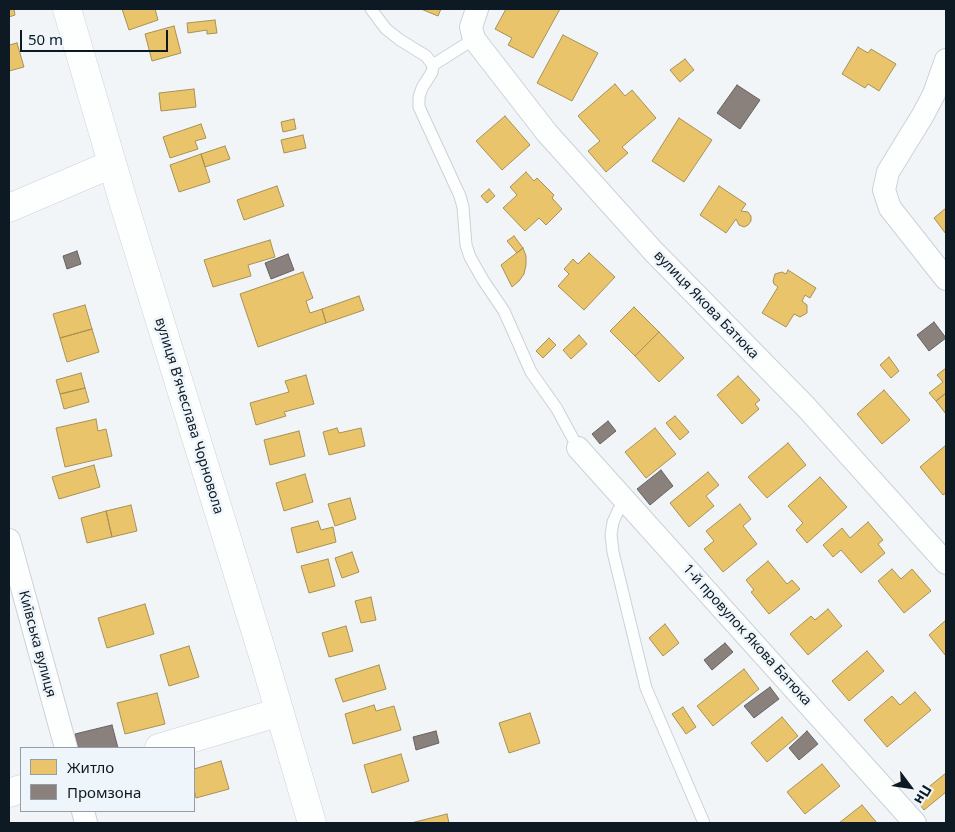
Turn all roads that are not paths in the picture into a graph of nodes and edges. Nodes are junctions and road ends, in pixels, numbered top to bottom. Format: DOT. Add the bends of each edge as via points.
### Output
graph roads {
  1 [pos="67,9"];
  2 [pos="371,9"];
  3 [pos="478,9"];
  4 [pos="474,39"];
  5 [pos="946,60"];
  6 [pos="433,65"];
  7 [pos="112,164"];
  8 [pos="9,208"];
  9 [pos="946,279"];
  10 [pos="578,448"];
  11 [pos="626,501"];
  12 [pos="9,540"];
  13 [pos="946,564"];
  14 [pos="280,712"];
  15 [pos="66,747"];
  16 [pos="163,747"];
  17 [pos="312,823"];
  18 [pos="704,823"];
  19 [pos="915,823"];
  1 -- 7 [label="street, вулиця Вʼячеслава Чорновола"];
  2 -- 6 [label="lane" via="386,29 426,56"];
  3 -- 4 [label="street" via="471,27"];
  4 -- 6 [label="lane"];
  4 -- 13 [label="street, вулиця Якова Батюка" via="546,133 654,252 806,407"];
  5 -- 9 [label="street" via="934,94 888,172 884,190 890,208"];
  6 -- 10 [label="lane" via="422,88 419,107 460,196 470,257 504,310 531,372"];
  7 -- 8 [label="street"];
  7 -- 14 [label="street, вулиця Вʼячеслава Чорновола"];
  10 -- 11 [label="street, 1-й провулок Якова Батюка"];
  11 -- 18 [label="lane" via="612,522 611,535 641,668 646,688"];
  11 -- 19 [label="street, 1-й провулок Якова Батюка"];
  12 -- 15 [label="street, Київська вулиця"];
  14 -- 16 [label="street"];
  14 -- 17 [label="street, вулиця Вʼячеслава Чорновола"];
}
